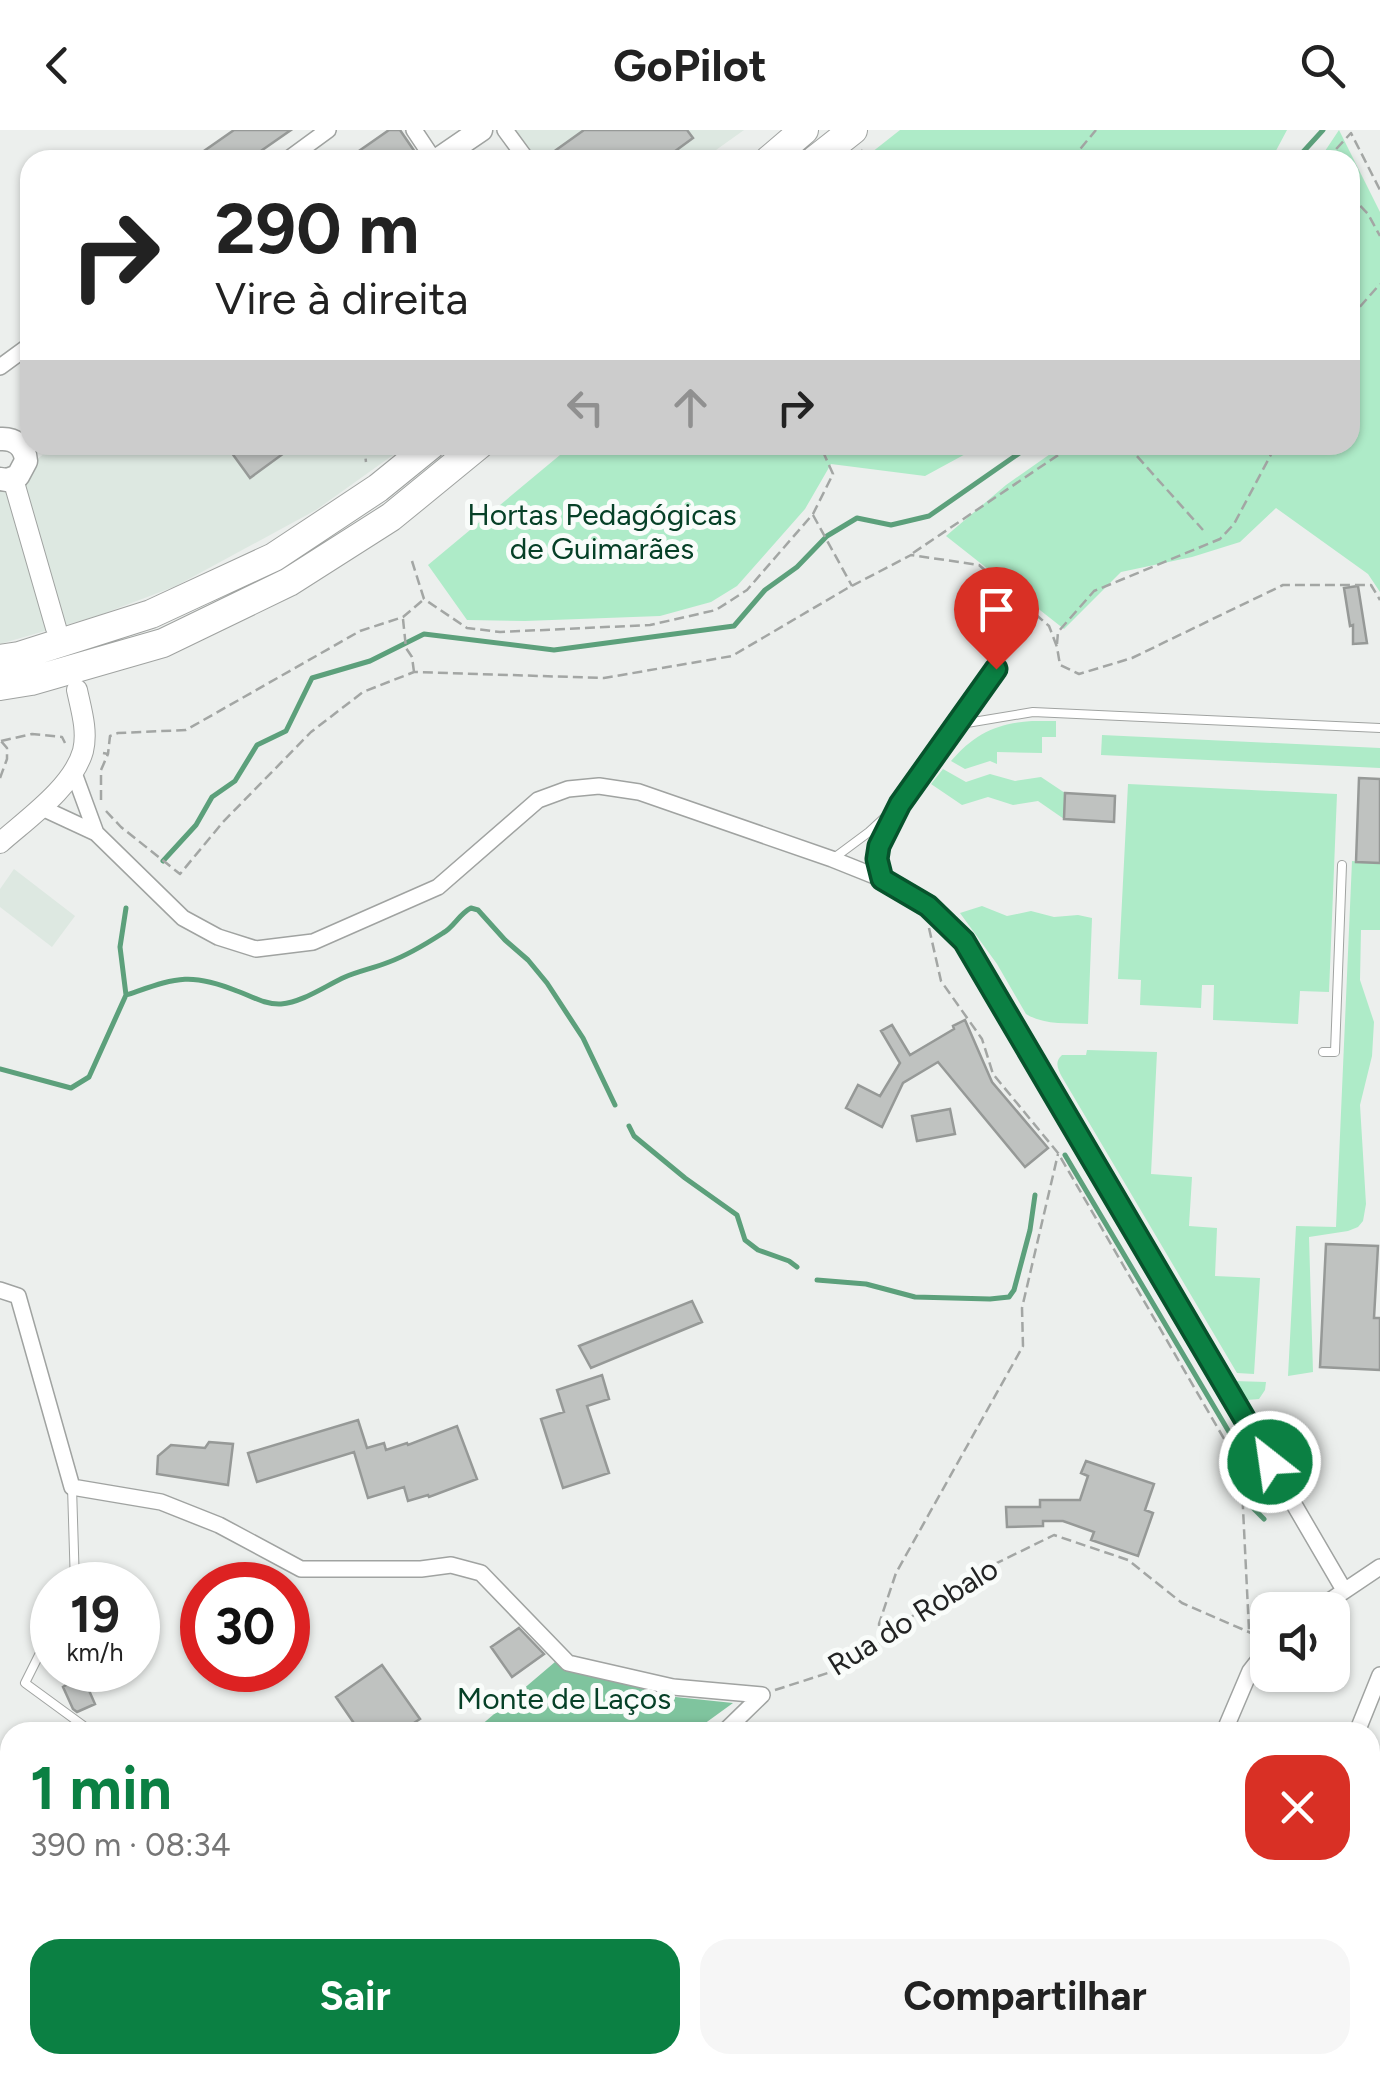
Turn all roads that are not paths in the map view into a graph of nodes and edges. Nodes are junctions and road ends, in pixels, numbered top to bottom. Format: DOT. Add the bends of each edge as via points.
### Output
graph roads {
  1 [pos="328,130"];
  2 [pos="481,130"];
  3 [pos="804,130"];
  4 [pos="852,135"];
  5 [pos="301,150"];
  6 [pos="451,150"];
  7 [pos="781,150"];
  8 [pos="830,150"];
  9 [pos="27,455"];
  10 [pos="419,455"];
  11 [pos="467,455"];
  12 [pos="6,479"];
  13 [pos="56,628"];
  14 [pos="0,659"];
  15 [pos="996,669"];
  16 [pos="0,686"];
  17 [pos="77,690"];
  18 [pos="956,725"];
  19 [pos="1380,728"];
  20 [pos="74,773"];
  21 [pos="900,804"];
  22 [pos="40,808"];
  23 [pos="96,833"];
  24 [pos="0,843"];
  25 [pos="832,859"];
  26 [pos="1342,865"];
  27 [pos="882,879"];
  28 [pos="1324,1052"];
  29 [pos="0,1290"];
  30 [pos="72,1487"];
  31 [pos="74,1562"];
  32 [pos="1380,1567"];
  33 [pos="1344,1590"];
  34 [pos="1341,1592"];
  35 [pos="1250,1671"];
  36 [pos="1380,1676"];
  37 [pos="37,1692"];
  38 [pos="78,1722"];
  39 [pos="734,1722"];
  40 [pos="1228,1722"];
  41 [pos="1361,1722"];
  1 -- 5 [label="street"];
  2 -- 6 [label="main road"];
  3 -- 7 [label="highway"];
  4 -- 8 [label="highway"];
  9 -- 12 [label="main road" via="18,476"];
  10 -- 14 [label="highway" via="274,557 151,614"];
  11 -- 16 [label="highway" via="392,517 289,582 163,642"];
  12 -- 13 [label="street"];
  15 -- 18 [label="lane"];
  17 -- 20 [label="street" via="84,748"];
  18 -- 19 [label="lane" via="1032,712"];
  18 -- 21 [label="lane"];
  20 -- 22 [label="street"];
  20 -- 23 [label="street"];
  21 -- 25 [label="lane"];
  21 -- 27 [label="lane" via="879,846"];
  22 -- 23 [label="street"];
  22 -- 24 [label="street"];
  23 -- 25 [label="street" via="183,918 256,949 313,942 438,887 538,800 568,789 639,792"];
  25 -- 27 [label="street"];
  26 -- 28 [label="lane" via="1335,1052"];
  27 -- 33 [label="street" via="923,902 977,961"];
  29 -- 30 [label="street" via="18,1296"];
  30 -- 31 [label="lane"];
  30 -- 39 [label="street" via="161,1502 301,1569 451,1565 481,1574 568,1662 674,1687 762,1694"];
  32 -- 33 [label="street"];
  33 -- 34 [label="street"];
  35 -- 40 [label="street"];
  36 -- 41 [label="street"];
  37 -- 38 [label="lane"];
}
